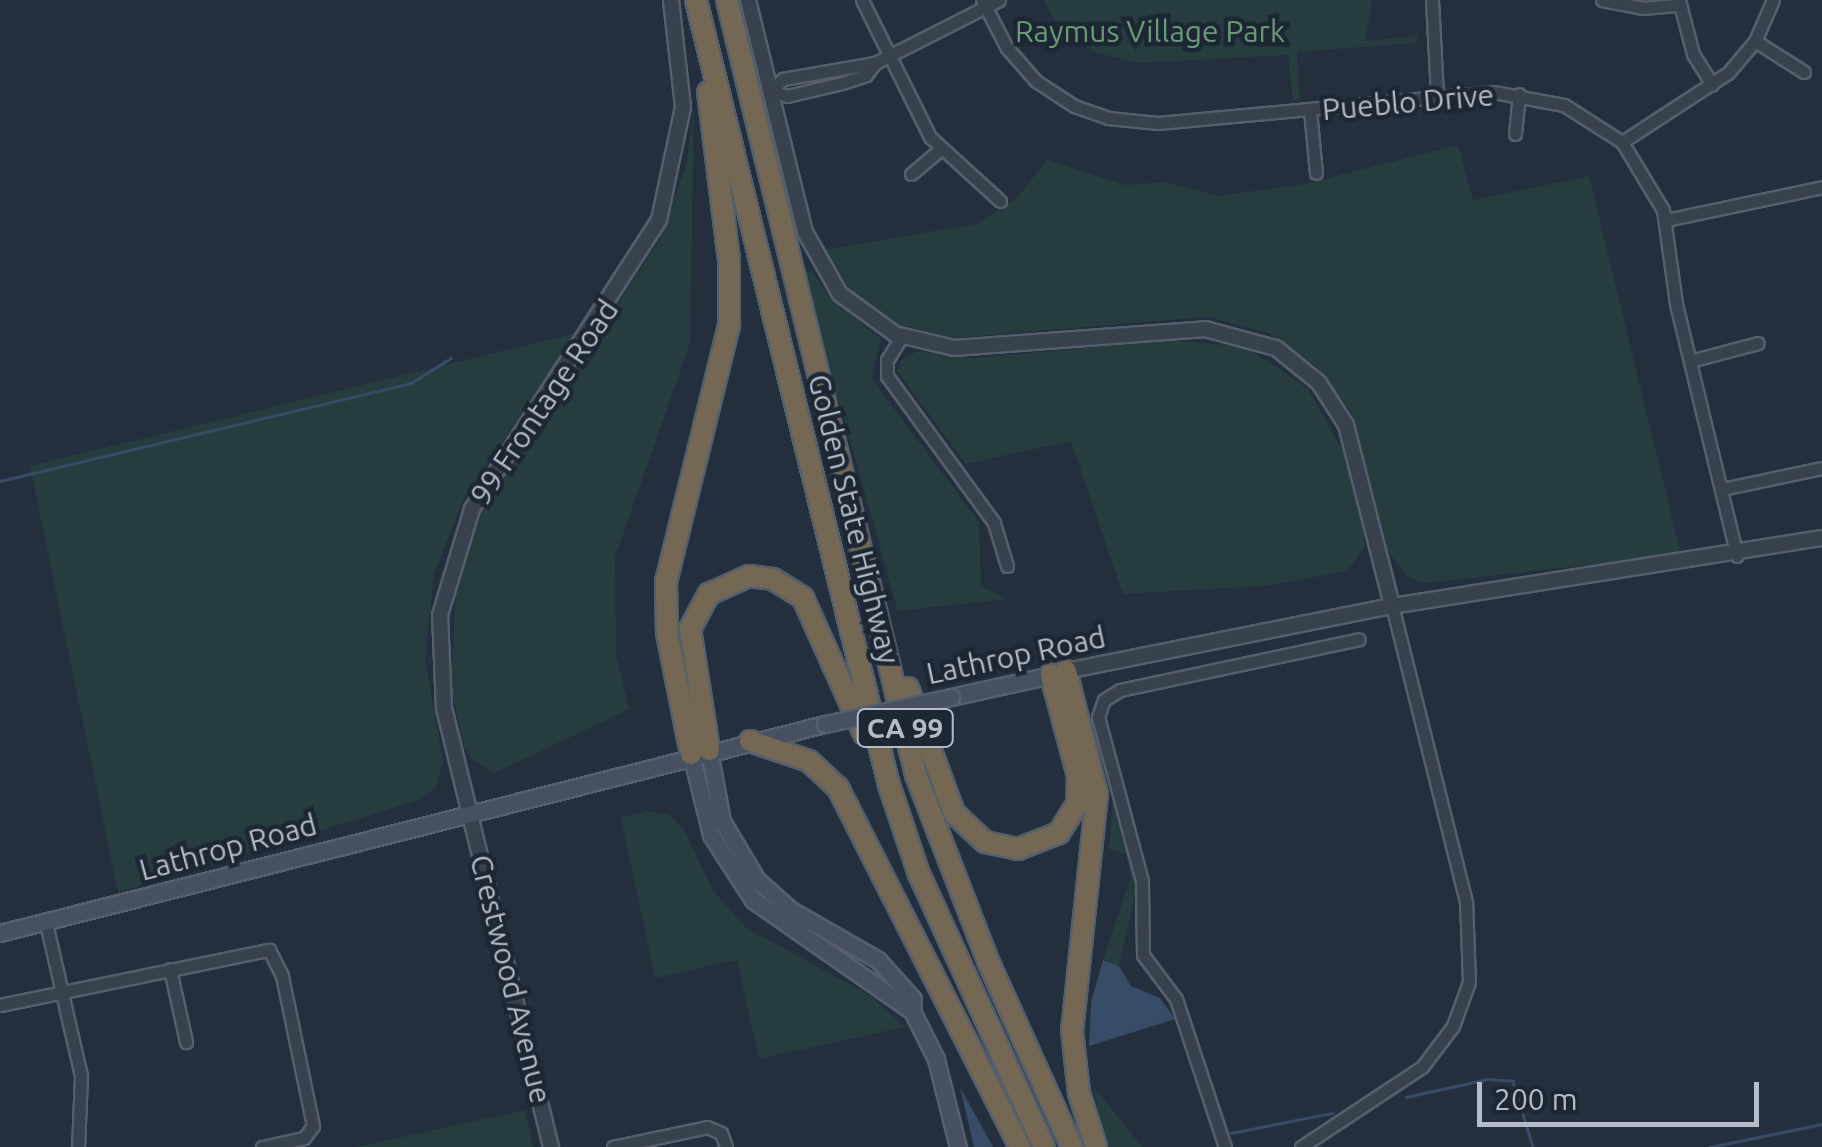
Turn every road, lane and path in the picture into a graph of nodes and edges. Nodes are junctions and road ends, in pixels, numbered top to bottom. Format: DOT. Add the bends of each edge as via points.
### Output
graph roads {
  1 [pos="670,0"];
  2 [pos="696,0"];
  3 [pos="727,0"];
  4 [pos="748,0"];
  5 [pos="862,0"];
  6 [pos="1000,0"];
  7 [pos="1432,0"];
  8 [pos="1602,0"];
  9 [pos="1773,0"];
  10 [pos="1680,2"];
  11 [pos="984,4"];
  12 [pos="704,30"];
  13 [pos="1755,41"];
  14 [pos="880,60"];
  15 [pos="1804,72"];
  16 [pos="1712,85"];
  17 [pos="770,91"];
  18 [pos="1520,94"];
  19 [pos="1437,96"];
  20 [pos="1310,110"];
  21 [pos="1515,134"];
  22 [pos="1622,142"];
  23 [pos="940,150"];
  24 [pos="1316,172"];
  25 [pos="910,174"];
  26 [pos="1822,187"];
  27 [pos="1000,201"];
  28 [pos="1666,220"];
  29 [pos="798,289"];
  30 [pos="902,336"];
  31 [pos="1758,343"];
  32 [pos="1690,360"];
  33 [pos="1822,468"];
  34 [pos="1722,489"];
  35 [pos="1822,538"];
  36 [pos="1738,556"];
  37 [pos="1007,566"];
  38 [pos="1392,606"];
  39 [pos="1296,624"];
  40 [pos="1359,639"];
  41 [pos="1302,651"];
  42 [pos="1058,673"];
  43 [pos="750,741"];
  44 [pos="700,752"];
  45 [pos="889,785"];
  46 [pos="470,811"];
  47 [pos="46,923"];
  48 [pos="0,933"];
  49 [pos="170,969"];
  50 [pos="60,991"];
  51 [pos="0,1005"];
  52 [pos="186,1042"];
  53 [pos="78,1147"];
  54 [pos="262,1147"];
  55 [pos="550,1147"];
  56 [pos="613,1147"];
  57 [pos="726,1147"];
  58 [pos="958,1147"];
  59 [pos="1020,1147"];
  60 [pos="1044,1147"];
  61 [pos="1072,1147"];
  62 [pos="1096,1147"];
  63 [pos="1225,1147"];
  64 [pos="1301,1147"];
  1 -- 46 [label="street, 99 Frontage Road" via="682,107 659,220 480,494 448,573 438,652"];
  2 -- 12 [label="highway, Golden State Highway / CA 99"];
  3 -- 29 [label="highway, Golden State Highway / CA 99"];
  4 -- 17 [label="street"];
  5 -- 14 [label="street"];
  6 -- 11 [label="street"];
  7 -- 19 [label="street"];
  8 -- 10 [label="street" via="1643,8"];
  9 -- 13 [label="street"];
  10 -- 16 [label="street" via="1693,54"];
  11 -- 14 [label="street"];
  11 -- 20 [label="street, Pueblo Drive" via="1025,70 1058,97 1095,114 1158,123"];
  12 -- 44 [label="highway" via="731,289 719,374 666,582 667,633"];
  12 -- 45 [label="highway, Golden State Highway / CA 99"];
  13 -- 15 [label="street"];
  13 -- 16 [label="street"];
  14 -- 17 [label="street" via="783,79"];
  14 -- 23 [label="street"];
  16 -- 22 [label="street"];
  17 -- 30 [label="street" via="818,264 840,294"];
  18 -- 19 [label="street, Pueblo Drive"];
  18 -- 21 [label="street"];
  18 -- 22 [label="street, Pueblo Drive" via="1564,105"];
  19 -- 20 [label="street, Pueblo Drive"];
  20 -- 24 [label="street"];
  22 -- 28 [label="street, Pueblo Drive"];
  23 -- 25 [label="street"];
  23 -- 27 [label="street"];
  26 -- 28 [label="street"];
  28 -- 32 [label="street, Pueblo Drive"];
  29 -- 42 [label="highway" via="904,677 940,778 964,824 1005,850 1046,842 1070,822 1077,804 1078,776"];
  29 -- 61 [label="highway, Golden State Highway / CA 99" via="916,775 988,961"];
  30 -- 37 [label="street" via="887,376 994,523"];
  30 -- 38 [label="street" via="954,348 1205,329 1276,348 1320,382 1346,426"];
  31 -- 32 [label="street"];
  32 -- 34 [label="street, Pueblo Drive"];
  33 -- 34 [label="street"];
  34 -- 36 [label="street, Pueblo Drive"];
  35 -- 36 [label="street, Lathrop Road"];
  36 -- 38 [label="street, Lathrop Road"];
  38 -- 39 [label="street, Lathrop Road"];
  38 -- 64 [label="street" via="1466,902 1469,982 1453,1026 1422,1067"];
  39 -- 41 [label="street"];
  39 -- 42 [label="street, Lathrop Road"];
  40 -- 41 [label="street"];
  41 -- 63 [label="street" via="1120,690 1104,700 1098,717 1142,880 1143,955 1176,1000"];
  42 -- 43 [label="main road, Lathrop Road, bridge"];
  42 -- 62 [label="highway" via="1097,794 1072,1030 1080,1094"];
  43 -- 44 [label="main road, Lathrop Road"];
  43 -- 59 [label="highway" via="809,761 838,788"];
  44 -- 45 [label="highway" via="693,617 720,585 763,576 794,590 812,611"];
  44 -- 46 [label="main road, Lathrop Road"];
  44 -- 58 [label="main road" via="711,834 753,900 912,1011 936,1059"];
  45 -- 60 [label="highway, Golden State Highway / CA 99" via="925,889"];
  46 -- 47 [label="main road, Lathrop Road"];
  46 -- 55 [label="street, Crestwood Avenue"];
  47 -- 48 [label="main road, Lathrop Road"];
  47 -- 50 [label="street"];
  49 -- 50 [label="street"];
  49 -- 52 [label="street"];
  49 -- 54 [label="street" via="273,953 314,1126 304,1138"];
  50 -- 51 [label="street"];
  50 -- 53 [label="street" via="82,1088"];
  56 -- 57 [label="street" via="716,1129"];
}
